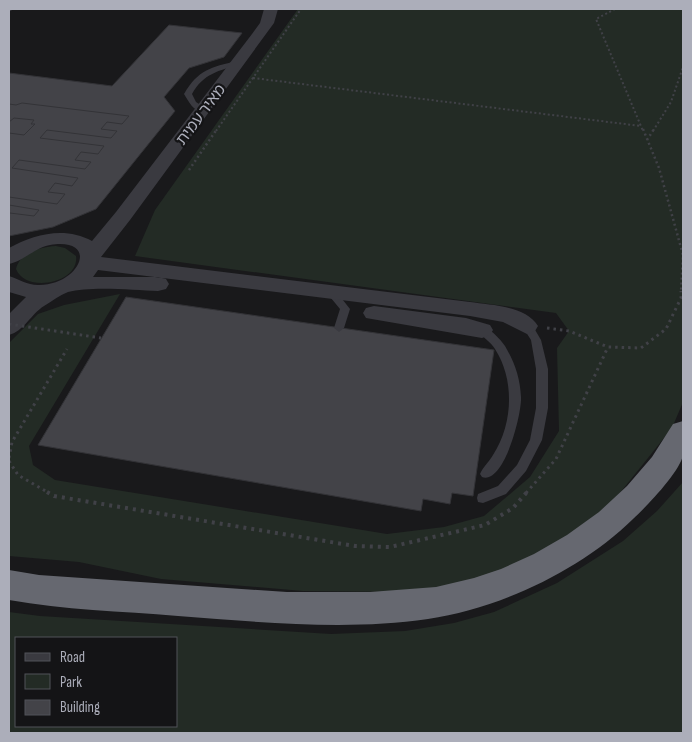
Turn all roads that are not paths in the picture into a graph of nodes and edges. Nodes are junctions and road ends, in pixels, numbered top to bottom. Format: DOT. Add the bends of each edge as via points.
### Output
graph roads {
  1 [pos="271,9"];
  2 [pos="123,216"];
  3 [pos="60,239"];
  4 [pos="14,251"];
  5 [pos="90,259"];
  6 [pos="9,283"];
  7 [pos="61,288"];
  8 [pos="331,292"];
  9 [pos="342,318"];
  10 [pos="9,326"];
  11 [pos="527,326"];
  12 [pos="482,330"];
  13 [pos="683,432"];
  14 [pos="486,474"];
  15 [pos="483,498"];
  16 [pos="9,586"];
  1 -- 2 [label="street, מאיר עמית" via="267,23"];
  2 -- 3 [label="street"];
  2 -- 5 [label="street, מאיר עמית"];
  3 -- 4 [label="street" via="41,240"];
  3 -- 5 [label="street" via="79,243 86,248"];
  5 -- 7 [label="street, מאיר עמית" via="86,272"];
  5 -- 8 [label="street"];
  6 -- 7 [label="street" via="28,291"];
  7 -- 9 [label="street" via="147,283"];
  7 -- 10 [label="street" via="33,303"];
  8 -- 9 [label="lane"];
  8 -- 11 [label="street" via="509,316"];
  9 -- 12 [label="street" via="466,326"];
  11 -- 15 [label="lane" via="536,340 542,369 542,408 536,440 522,468 502,490"];
  12 -- 14 [label="lane" via="494,338 511,366 515,388 514,418 498,461"];
  13 -- 16 [label="highway" via="642,492 586,542 495,587 435,602 352,609 289,609"];
}
